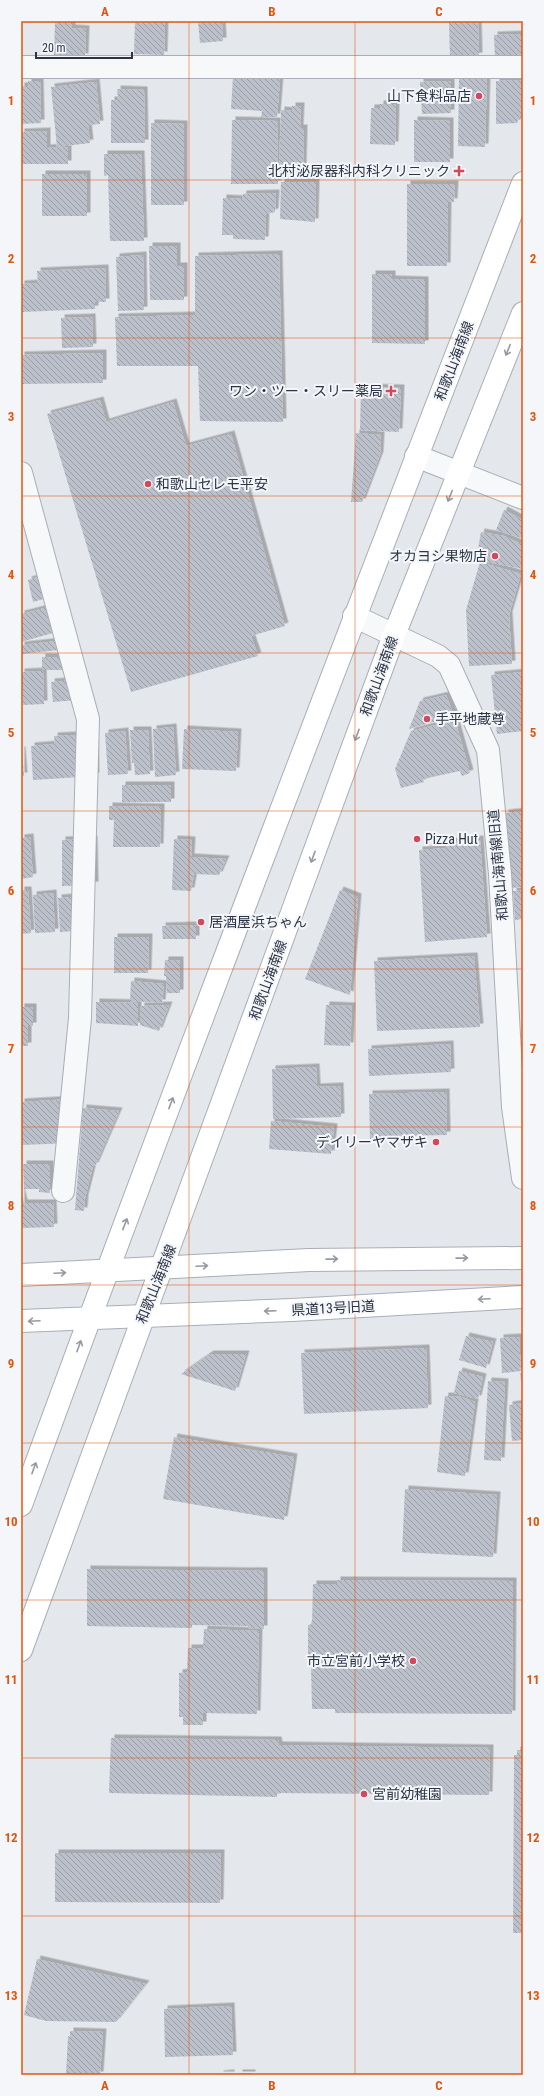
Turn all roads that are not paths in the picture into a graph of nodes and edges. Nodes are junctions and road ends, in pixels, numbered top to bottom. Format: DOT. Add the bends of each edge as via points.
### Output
graph roads {
  1 [pos="21,67"];
  2 [pos="523,67"];
  3 [pos="523,183"];
  4 [pos="523,314"];
  5 [pos="416,456"];
  6 [pos="21,473"];
  7 [pos="459,473"];
  8 [pos="523,498"];
  9 [pos="354,616"];
  10 [pos="394,635"];
  11 [pos="523,1178"];
  12 [pos="63,1191"];
  13 [pos="523,1258"];
  14 [pos="163,1268"];
  15 [pos="107,1271"];
  16 [pos="21,1275"];
  17 [pos="523,1297"];
  18 [pos="142,1316"];
  19 [pos="89,1318"];
  20 [pos="21,1321"];
  21 [pos="21,1505"];
  22 [pos="21,1650"];
  1 -- 2 [label="street"];
  3 -- 5 [label="main road, 和歌山海南線"];
  4 -- 7 [label="main road, 和歌山海南線, one-way"];
  5 -- 7 [label="street"];
  5 -- 9 [label="main road, 和歌山海南線"];
  6 -- 12 [label="street" via="88,719 80,1018"];
  7 -- 8 [label="street"];
  7 -- 10 [label="main road, 和歌山海南線, one-way"];
  9 -- 10 [label="street, 和歌山海南線旧道"];
  15 -- 9 [label="main road, 和歌山海南線, one-way"];
  10 -- 11 [label="street, 和歌山海南線旧道" via="438,656 449,665 488,750 500,874 513,1107"];
  10 -- 14 [label="main road, 和歌山海南線, one-way"];
  14 -- 13 [label="main road, one-way" via="309,1260"];
  14 -- 15 [label="main road"];
  14 -- 18 [label="main road, 和歌山海南線"];
  16 -- 15 [label="main road, one-way"];
  15 -- 19 [label="main road, 和歌山海南線"];
  17 -- 18 [label="main road, 県道13号旧道, one-way"];
  18 -- 19 [label="main road, 県道13号旧道"];
  18 -- 22 [label="main road, 和歌山海南線"];
  19 -- 20 [label="main road, 県道13号旧道, one-way"];
  21 -- 19 [label="main road, 和歌山海南線, one-way"];
}
